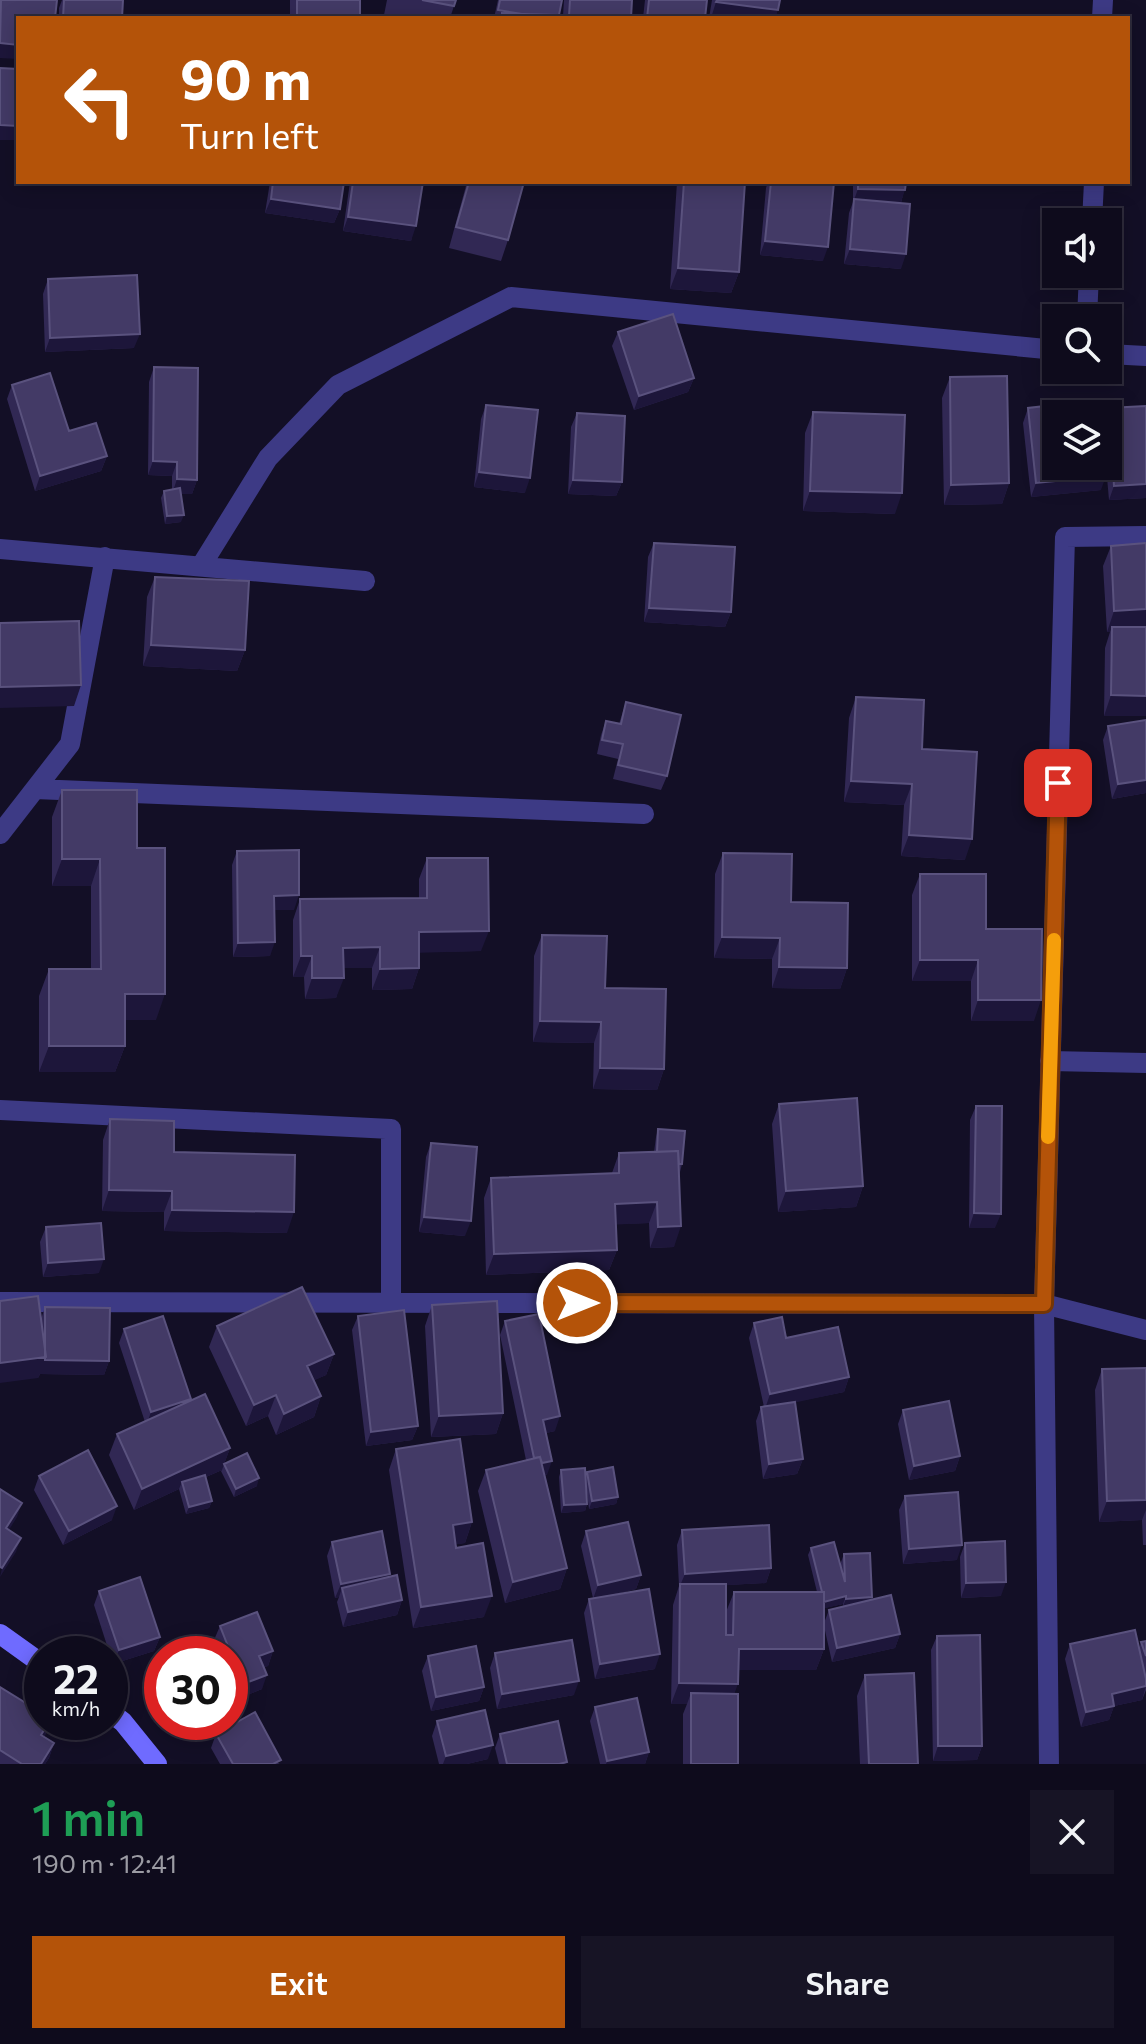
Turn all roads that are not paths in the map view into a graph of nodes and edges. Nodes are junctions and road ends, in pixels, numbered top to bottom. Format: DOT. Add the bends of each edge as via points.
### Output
graph roads {
  1 [pos="1094,184"];
  2 [pos="1093,208"];
  3 [pos="1042,349"];
  4 [pos="1122,355"];
  5 [pos="1146,356"];
  6 [pos="1146,536"];
  7 [pos="0,549"];
  8 [pos="105,557"];
  9 [pos="201,566"];
  10 [pos="365,581"];
  11 [pos="35,789"];
  12 [pos="644,814"];
  13 [pos="0,834"];
  14 [pos="1050,1061"];
  15 [pos="1146,1063"];
  16 [pos="0,1110"];
  17 [pos="0,1302"];
  18 [pos="391,1303"];
  19 [pos="1044,1304"];
  20 [pos="1146,1330"];
  21 [pos="0,1634"];
  22 [pos="24,1651"];
  23 [pos="128,1728"];
  24 [pos="157,1764"];
  25 [pos="1049,1764"];
  1 -- 2 [label="street"];
  3 -- 9 [label="street" via="511,297 338,385 268,458"];
  4 -- 5 [label="street"];
  6 -- 14 [label="street" via="1065,537"];
  7 -- 8 [label="street"];
  8 -- 9 [label="street"];
  8 -- 11 [label="street" via="70,744"];
  9 -- 10 [label="street"];
  11 -- 12 [label="street"];
  11 -- 13 [label="street"];
  14 -- 15 [label="street"];
  14 -- 19 [label="street"];
  16 -- 18 [label="street" via="391,1129"];
  17 -- 18 [label="street"];
  18 -- 19 [label="street"];
  19 -- 20 [label="street"];
  19 -- 25 [label="street"];
  21 -- 22 [label="street"];
  23 -- 24 [label="street"];
}
